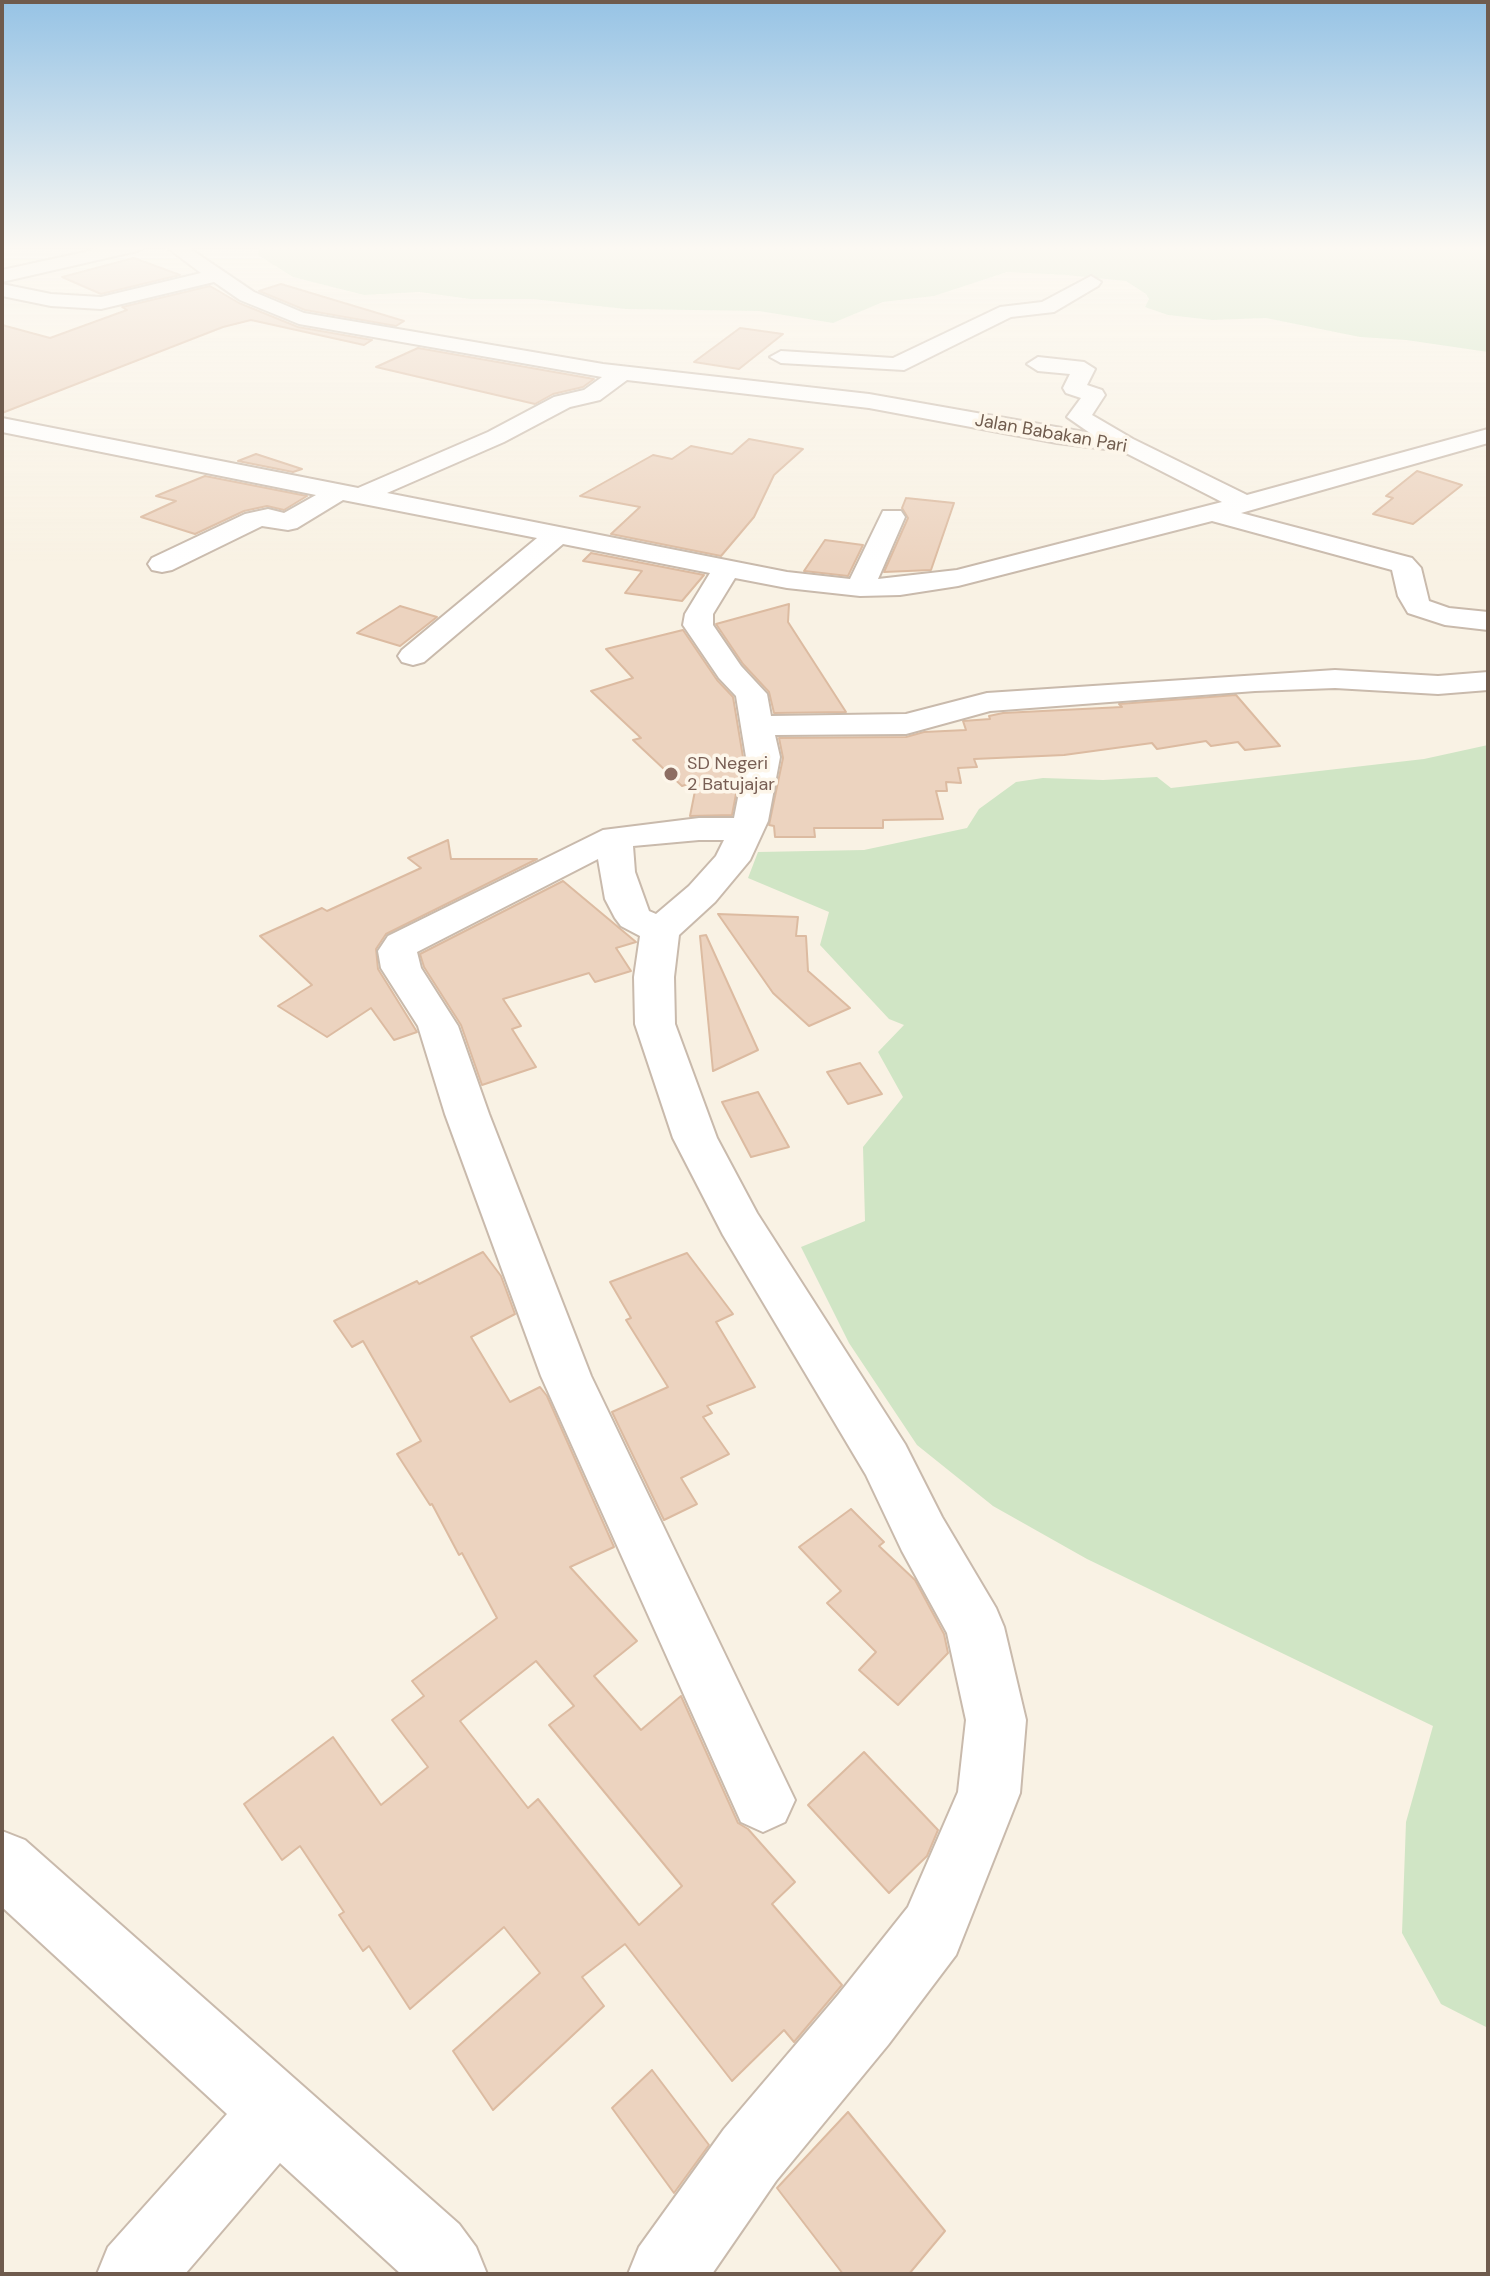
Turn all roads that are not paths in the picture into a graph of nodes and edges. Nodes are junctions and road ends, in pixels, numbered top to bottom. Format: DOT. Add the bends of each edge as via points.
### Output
graph roads {
  1 [pos="496,352"];
  2 [pos="924,352"];
  3 [pos="781,357"];
  4 [pos="1038,364"];
  5 [pos="875,365"];
  6 [pos="622,374"];
  7 [pos="846,400"];
  8 [pos="10,435"];
  9 [pos="1488,436"];
  10 [pos="1128,445"];
  11 [pos="349,494"];
  12 [pos="1245,504"];
  13 [pos="1212,513"];
  14 [pos="892,517"];
  15 [pos="557,535"];
  16 [pos="162,564"];
  17 [pos="728,567"];
  18 [pos="860,588"];
  19 [pos="1488,621"];
  20 [pos="413,656"];
  21 [pos="1488,681"];
  22 [pos="757,726"];
  23 [pos="747,829"];
  24 [pos="615,837"];
  25 [pos="660,931"];
  26 [pos="763,1800"];
  27 [pos="2,1863"];
  28 [pos="277,2111"];
  29 [pos="135,2274"];
  30 [pos="449,2274"];
  31 [pos="666,2274"];
  1 -- 6 [label="street, Jalan Babakan Pari"];
  2 -- 5 [label="street" via="904,362"];
  3 -- 5 [label="street"];
  4 -- 10 [label="street" via="1084,369 1074,388 1091,393 1093,399 1079,417"];
  5 -- 7 [label="street"];
  6 -- 7 [label="street, Jalan Babakan Pari"];
  6 -- 11 [label="street" via="592,395 562,402 496,437"];
  7 -- 10 [label="street, Jalan Babakan Pari"];
  8 -- 11 [label="street" via="51,434"];
  9 -- 12 [label="street"];
  10 -- 12 [label="street, Jalan Babakan Pari"];
  11 -- 15 [label="street"];
  11 -- 16 [label="street" via="288,522 254,520"];
  12 -- 13 [label="street"];
  13 -- 18 [label="street" via="958,578"];
  13 -- 19 [label="street" via="1402,564 1418,607"];
  14 -- 18 [label="street"];
  15 -- 17 [label="street"];
  15 -- 20 [label="street"];
  17 -- 18 [label="street"];
  17 -- 22 [label="street" via="699,614 698,625 751,694"];
  21 -- 22 [label="street" via="1255,682 987,702 906,724"];
  22 -- 23 [label="street" via="763,757"];
  23 -- 24 [label="street"];
  23 -- 25 [label="street" via="718,878"];
  24 -- 25 [label="street" via="624,899 634,918"];
  24 -- 26 [label="street" via="402,944 397,957 438,1026 566,1376"];
  25 -- 31 [label="street" via="655,1024 695,1138 739,1223 886,1460 975,1627 996,1720 989,1793 932,1931 750,2155"];
  27 -- 28 [label="street"];
  28 -- 29 [label="street"];
  28 -- 30 [label="street" via="432,2251"];
}
